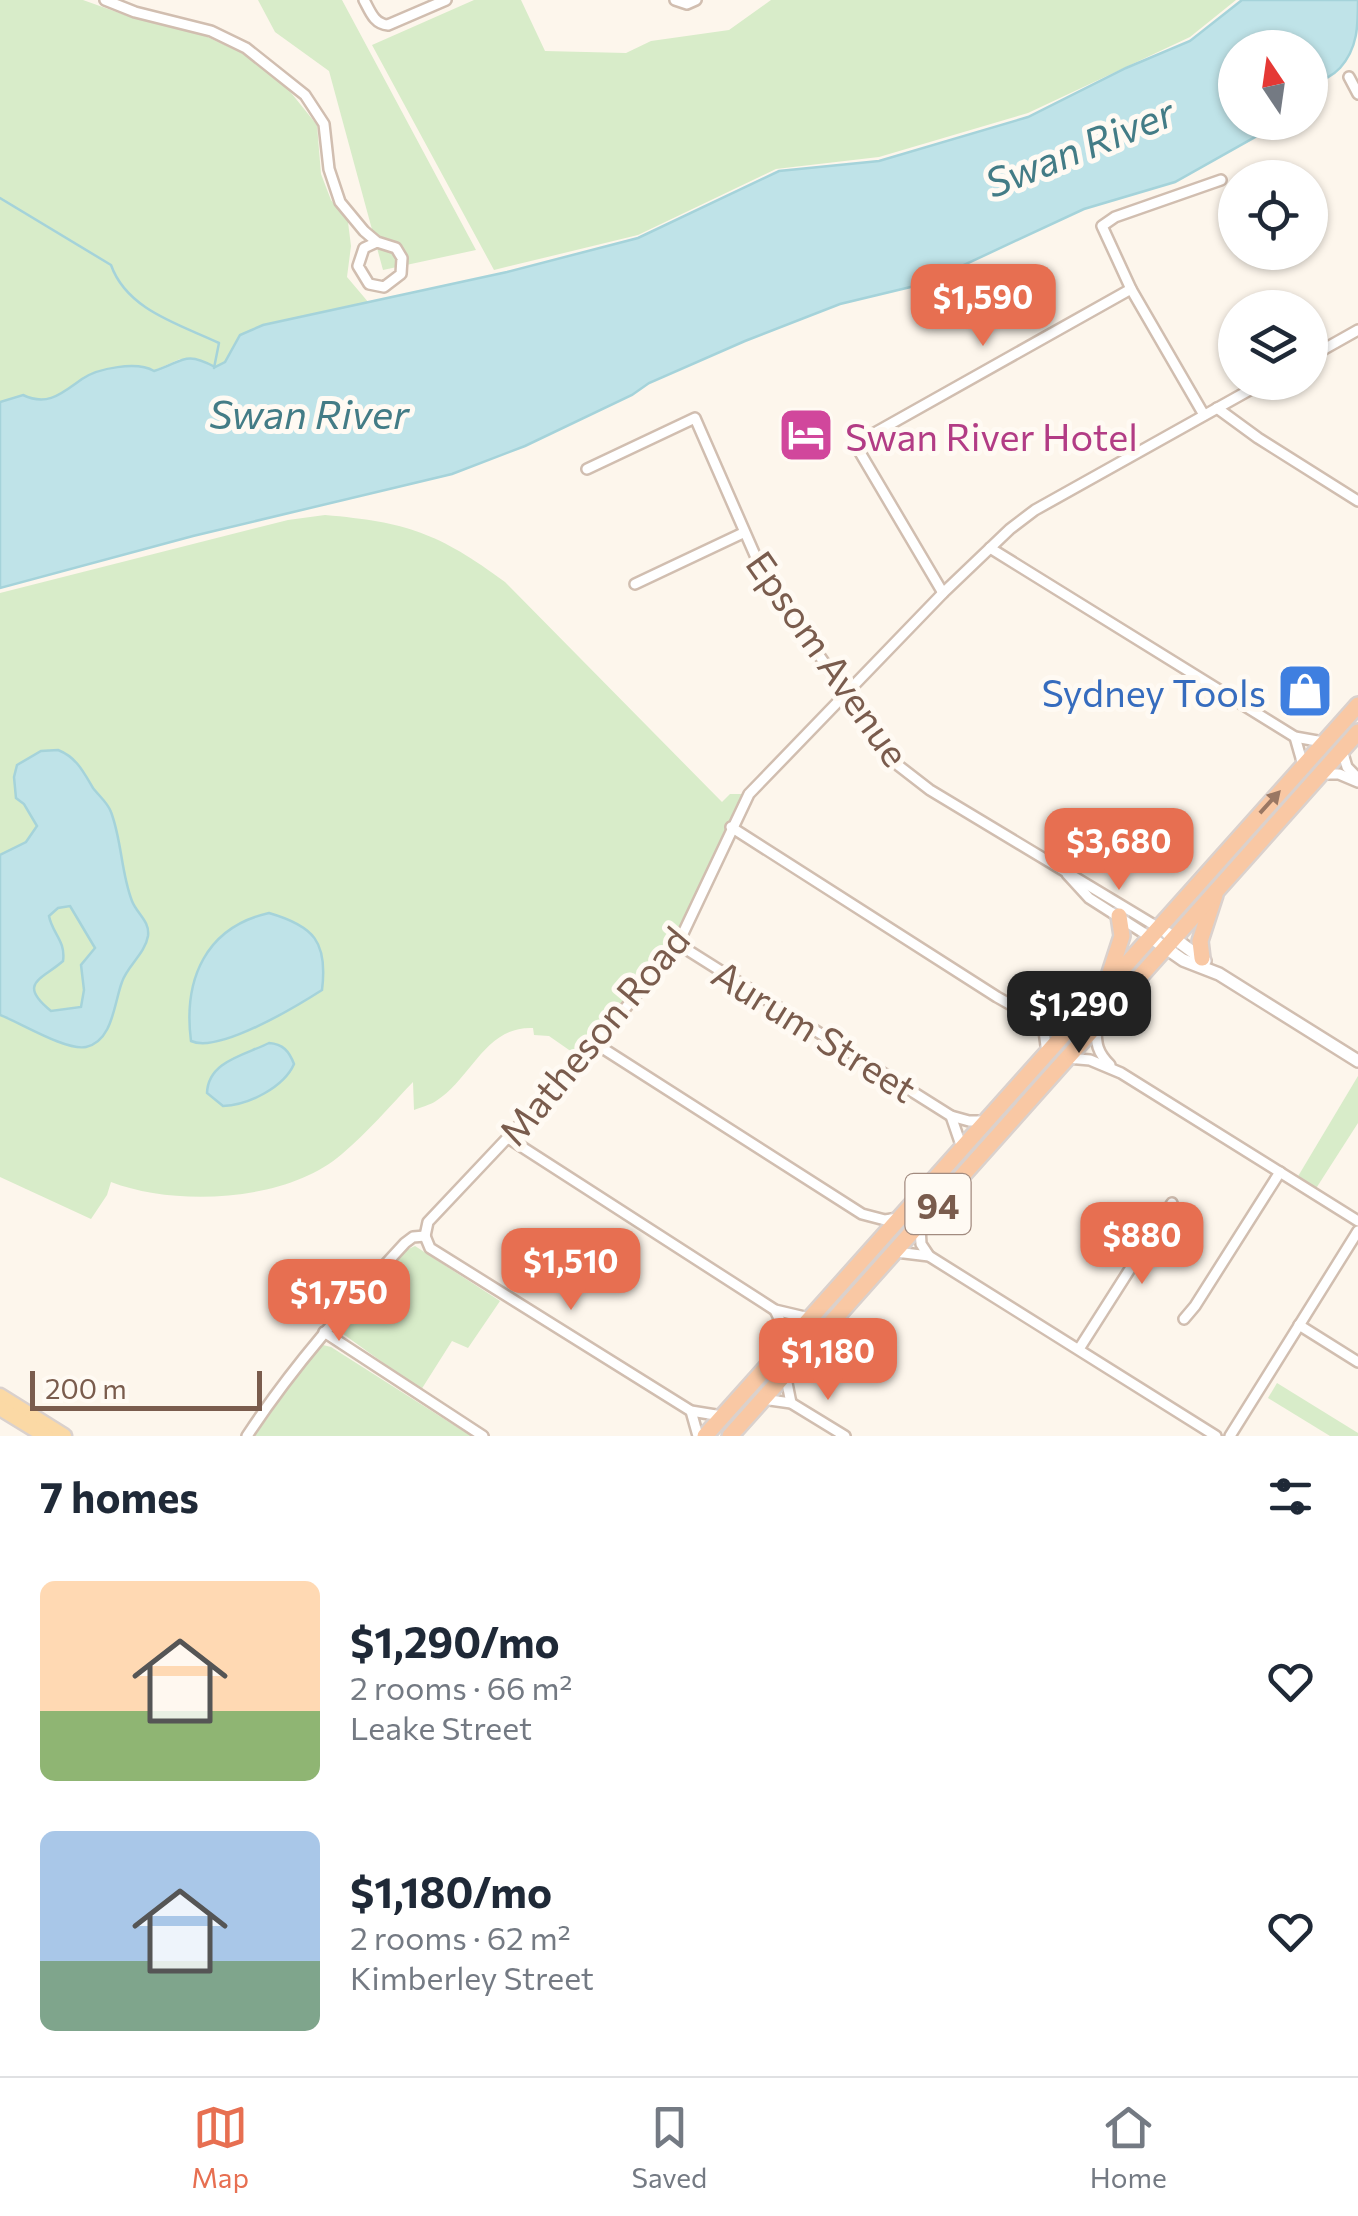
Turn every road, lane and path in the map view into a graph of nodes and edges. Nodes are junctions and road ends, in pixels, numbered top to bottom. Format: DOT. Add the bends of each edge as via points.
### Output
graph roads {
  1 [pos="105,0"];
  2 [pos="364,0"];
  3 [pos="446,0"];
  4 [pos="675,0"];
  5 [pos="696,0"];
  6 [pos="1349,78"];
  7 [pos="1358,94"];
  8 [pos="1218,181"];
  9 [pos="377,242"];
  10 [pos="1131,289"];
  11 [pos="1358,330"];
  12 [pos="1328,347"];
  13 [pos="1232,400"];
  14 [pos="1218,408"];
  15 [pos="1204,415"];
  16 [pos="587,468"];
  17 [pos="1358,502"];
  18 [pos="743,533"];
  19 [pos="990,548"];
  20 [pos="635,584"];
  21 [pos="943,593"];
  22 [pos="844,693"];
  23 [pos="1358,705"];
  24 [pos="1358,732"];
  25 [pos="1295,738"];
  26 [pos="1325,742"];
  27 [pos="1342,750"];
  28 [pos="1304,765"];
  29 [pos="1320,774"];
  30 [pos="1358,780"];
  31 [pos="731,827"];
  32 [pos="1065,872"];
  33 [pos="1216,891"];
  34 [pos="1119,916"];
  35 [pos="1154,932"];
  36 [pos="1170,943"];
  37 [pos="678,944"];
  38 [pos="1202,958"];
  39 [pos="1219,974"];
  40 [pos="1106,986"];
  41 [pos="1031,1016"];
  42 [pos="1096,1025"];
  43 [pos="1069,1027"];
  44 [pos="596,1044"];
  45 [pos="1047,1053"];
  46 [pos="1067,1058"];
  47 [pos="1358,1061"];
  48 [pos="1112,1067"];
  49 [pos="951,1116"];
  50 [pos="986,1121"];
  51 [pos="508,1138"];
  52 [pos="962,1148"];
  53 [pos="1280,1172"];
  54 [pos="1172,1203"];
  55 [pos="862,1214"];
  56 [pos="900,1218"];
  57 [pos="1358,1221"];
  58 [pos="921,1222"];
  59 [pos="1358,1231"];
  60 [pos="425,1236"];
  61 [pos="877,1243"];
  62 [pos="894,1252"];
  63 [pos="929,1256"];
  64 [pos="775,1310"];
  65 [pos="810,1318"];
  66 [pos="1184,1319"];
  67 [pos="1299,1325"];
  68 [pos="324,1332"];
  69 [pos="785,1346"];
  70 [pos="1079,1350"];
  71 [pos="1358,1362"];
  72 [pos="785,1373"];
  73 [pos="0,1396"];
  74 [pos="762,1399"];
  75 [pos="791,1403"];
  76 [pos="0,1408"];
  77 [pos="691,1411"];
  78 [pos="722,1416"];
  79 [pos="46,1436"];
  80 [pos="64,1436"];
  81 [pos="247,1436"];
  82 [pos="483,1436"];
  83 [pos="701,1436"];
  84 [pos="730,1436"];
  85 [pos="845,1436"];
  86 [pos="1216,1436"];
  87 [pos="1230,1436"];
  1 -- 9 [label="street" via="211,31 246,48 305,96 324,124 328,170 340,202"];
  2 -- 3 [label="street" via="381,25"];
  4 -- 5 [label="street"];
  6 -- 7 [label="street"];
  8 -- 10 [label="street" via="1105,222 1102,232"];
  9 -- 9 [label="street" via="396,248 402,258 401,274 384,287 369,284 358,266 364,248"];
  10 -- 15 [label="street"];
  10 -- 21 [label="street" via="854,444"];
  11 -- 12 [label="street"];
  13 -- 14 [label="street, Matheson Road"];
  14 -- 15 [label="street, Matheson Road"];
  14 -- 17 [label="street"];
  15 -- 19 [label="street, Matheson Road" via="1035,510"];
  16 -- 18 [label="street, Epsom Avenue" via="695,418"];
  18 -- 20 [label="street"];
  18 -- 22 [label="street, Epsom Avenue" via="765,578"];
  19 -- 21 [label="street, Matheson Road"];
  19 -- 25 [label="street"];
  21 -- 22 [label="street, Matheson Road"];
  22 -- 31 [label="street, Matheson Road" via="749,794"];
  22 -- 32 [label="street, Epsom Avenue" via="899,766"];
  23 -- 26 [label="highway, 94"];
  24 -- 27 [label="highway, 94"];
  25 -- 26 [label="street"];
  25 -- 28 [label="street"];
  26 -- 28 [label="highway, 94"];
  27 -- 29 [label="highway, 94"];
  27 -- 30 [label="street"];
  35 -- 28 [label="highway, 94, one-way"];
  29 -- 30 [label="street"];
  29 -- 33 [label="highway, 94"];
  31 -- 37 [label="street, Matheson Road"];
  31 -- 41 [label="street"];
  32 -- 34 [label="street, Epsom Avenue"];
  32 -- 35 [label="street, Epsom Avenue"];
  33 -- 36 [label="highway, 94"];
  33 -- 38 [label="highway" via="1200,942"];
  34 -- 35 [label="street, Epsom Avenue"];
  34 -- 40 [label="highway" via="1122,936"];
  35 -- 36 [label="street, Epsom Avenue"];
  35 -- 40 [label="highway, 94"];
  36 -- 38 [label="street, Epsom Avenue"];
  36 -- 39 [label="street, Epsom Avenue" via="1183,960"];
  36 -- 42 [label="highway, 94"];
  37 -- 44 [label="street, Matheson Road"];
  37 -- 49 [label="street, Aurum Street"];
  38 -- 39 [label="street, Epsom Avenue"];
  39 -- 47 [label="street, Epsom Avenue"];
  40 -- 43 [label="highway, 94"];
  41 -- 43 [label="street"];
  41 -- 45 [label="street" via="1044,1030"];
  42 -- 46 [label="highway, 94"];
  42 -- 48 [label="street" via="1099,1055"];
  43 -- 45 [label="highway, 94"];
  44 -- 51 [label="street, Matheson Road"];
  44 -- 55 [label="street"];
  45 -- 50 [label="highway, 94"];
  46 -- 48 [label="street"];
  46 -- 58 [label="highway, 94"];
  48 -- 53 [label="street"];
  49 -- 50 [label="street, Aurum Street"];
  49 -- 52 [label="street, Aurum Street"];
  50 -- 52 [label="highway, 94"];
  51 -- 60 [label="street, Matheson Road" via="428,1222"];
  51 -- 64 [label="street"];
  52 -- 56 [label="highway, 94"];
  53 -- 57 [label="street"];
  53 -- 66 [label="street"];
  54 -- 70 [label="street"];
  55 -- 56 [label="street"];
  55 -- 61 [label="street"];
  56 -- 61 [label="highway, 94"];
  58 -- 62 [label="highway, 94"];
  58 -- 63 [label="street" via="921,1244"];
  59 -- 67 [label="street"];
  60 -- 68 [label="street, Matheson Road" via="405,1243"];
  60 -- 77 [label="street" via="430,1248"];
  61 -- 65 [label="highway, 94"];
  62 -- 63 [label="street"];
  62 -- 72 [label="highway, 94"];
  63 -- 70 [label="street"];
  64 -- 65 [label="street"];
  64 -- 69 [label="street"];
  65 -- 69 [label="highway, 94"];
  67 -- 71 [label="street"];
  67 -- 87 [label="street"];
  68 -- 81 [label="street, Matheson Road"];
  68 -- 82 [label="street"];
  69 -- 78 [label="highway, 94"];
  70 -- 86 [label="street"];
  72 -- 74 [label="highway, 94"];
  72 -- 75 [label="street"];
  73 -- 80 [label="main road"];
  74 -- 75 [label="street"];
  74 -- 84 [label="highway, 94"];
  75 -- 85 [label="street"];
  76 -- 79 [label="main road"];
  77 -- 78 [label="street"];
  77 -- 83 [label="street"];
  78 -- 83 [label="highway, 94"];
}
